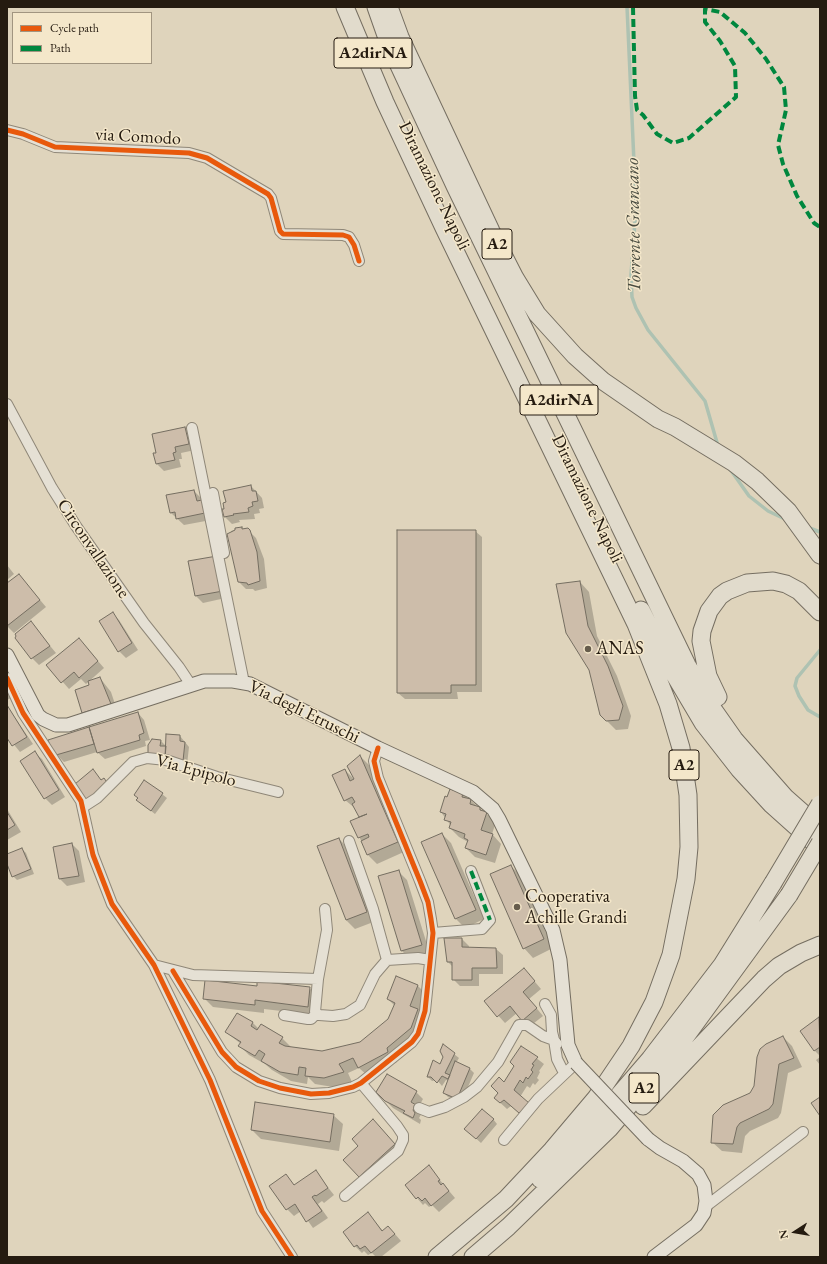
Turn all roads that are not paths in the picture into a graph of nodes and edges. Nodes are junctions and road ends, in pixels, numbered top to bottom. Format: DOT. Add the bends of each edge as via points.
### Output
graph roads {
  1 [pos="344,7"];
  2 [pos="354,7"];
  3 [pos="376,7"];
  4 [pos="389,7"];
  5 [pos="7,130"];
  6 [pos="359,261"];
  7 [pos="7,404"];
  8 [pos="192,428"];
  9 [pos="212,492"];
  10 [pos="820,555"];
  11 [pos="820,612"];
  12 [pos="7,655"];
  13 [pos="7,678"];
  14 [pos="247,683"];
  15 [pos="191,685"];
  16 [pos="38,724"];
  17 [pos="378,748"];
  18 [pos="768,779"];
  19 [pos="278,792"];
  20 [pos="820,804"];
  21 [pos="83,807"];
  22 [pos="820,828"];
  23 [pos="349,841"];
  24 [pos="820,843"];
  25 [pos="820,848"];
  26 [pos="471,871"];
  27 [pos="325,909"];
  28 [pos="433,933"];
  29 [pos="820,946"];
  30 [pos="387,960"];
  31 [pos="430,960"];
  32 [pos="154,965"];
  33 [pos="173,971"];
  34 [pos="318,979"];
  35 [pos="545,1004"];
  36 [pos="316,1014"];
  37 [pos="284,1015"];
  38 [pos="554,1040"];
  39 [pos="569,1048"];
  40 [pos="576,1063"];
  41 [pos="564,1073"];
  42 [pos="361,1083"];
  43 [pos="419,1108"];
  44 [pos="803,1132"];
  45 [pos="504,1140"];
  46 [pos="345,1196"];
  47 [pos="705,1207"];
  48 [pos="292,1257"];
  49 [pos="437,1257"];
  50 [pos="454,1257"];
  51 [pos="473,1257"];
  52 [pos="489,1257"];
  53 [pos="654,1257"];
  1 -- 49 [label="highway, A2" via="444,228 636,624 656,671 677,733 688,794 689,847 681,912 671,955 654,1002 631,1046 596,1098 552,1150 506,1199"];
  2 -- 25 [label="highway, Diramazione Napoli / A2dirNA" via="392,98 674,674 703,723 739,769 772,805"];
  3 -- 18 [label="highway, Diramazione Napoli / A2dirNA" via="389,44 452,180 687,665 734,739"];
  4 -- 10 [label="highway, A2" via="444,133 491,232 528,301 575,356 603,381 658,419 734,463 757,481 788,511"];
  5 -- 6 [label="street, via Comodo" via="56,147 189,153 207,158 268,194 283,234 349,237"];
  7 -- 15 [label="street, Circonvallazione" via="52,488 76,526"];
  8 -- 14 [label="street"];
  9 -- 14 [label="street"];
  11 -- 18 [label="highway" via="799,591 779,582 758,581 727,591 714,603 702,631 702,654 708,676 723,707"];
  12 -- 16 [label="main road" via="38,715"];
  13 -- 16 [label="street" via="24,712"];
  14 -- 15 [label="main road, Via degli Etruschi" via="217,680"];
  14 -- 17 [label="main road, Via degli Etruschi"];
  15 -- 16 [label="main road, Via degli Etruschi" via="68,725"];
  16 -- 21 [label="street"];
  17 -- 28 [label="street" via="374,761 378,778 428,902"];
  17 -- 39 [label="main road, Via degli Etruschi" via="473,792 499,819 556,939"];
  18 -- 22 [label="highway, Diramazione Napoli / A2dirNA"];
  19 -- 21 [label="street, Via Epipolo" via="217,777 166,760 147,758 133,762 97,798"];
  20 -- 50 [label="highway, bridge" via="722,965 640,1070 606,1110 511,1208"];
  21 -- 32 [label="street" via="93,855 112,904"];
  23 -- 30 [label="street" via="372,903"];
  24 -- 51 [label="highway, A2, bridge" via="789,896 673,1054 609,1129 508,1227"];
  26 -- 28 [label="street" via="490,920 482,929"];
  27 -- 34 [label="street" via="327,930"];
  28 -- 31 [label="street"];
  29 -- 52 [label="highway" via="801,953 779,966 764,979 603,1150"];
  30 -- 31 [label="street"];
  30 -- 36 [label="street" via="375,974 364,1001 356,1009 337,1016"];
  31 -- 42 [label="street" via="425,1011 418,1034"];
  32 -- 33 [label="street"];
  32 -- 48 [label="street" via="210,1080 262,1211"];
  33 -- 34 [label="street" via="193,975"];
  33 -- 42 [label="street" via="222,1052 236,1067 259,1081 311,1094 340,1091"];
  34 -- 36 [label="street" via="314,1008"];
  35 -- 38 [label="street" via="552,1015"];
  36 -- 37 [label="street" via="311,1019"];
  38 -- 39 [label="street" via="557,1044"];
  38 -- 41 [label="street" via="557,1059"];
  38 -- 43 [label="street" via="527,1025 519,1025 498,1062 472,1090 455,1102 436,1110 429,1112"];
  39 -- 40 [label="main road, Via degli Etruschi"];
  40 -- 41 [label="street"];
  40 -- 47 [label="main road, Via degli Etruschi, bridge" via="648,1139 683,1161 698,1174 704,1185"];
  41 -- 45 [label="street"];
  42 -- 46 [label="street" via="397,1126 403,1140 398,1151"];
  44 -- 47 [label="street"];
  47 -- 53 [label="main road, Via degli Etruschi" via="696,1225"];
}
